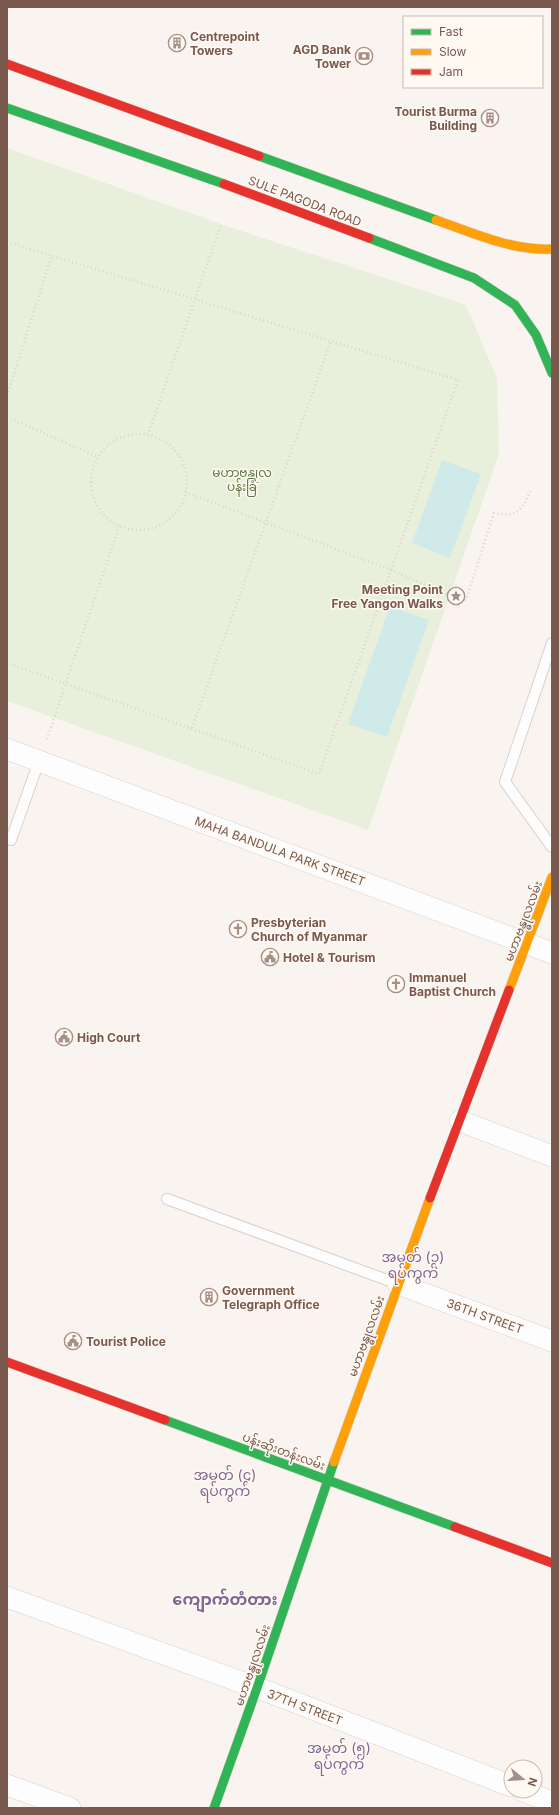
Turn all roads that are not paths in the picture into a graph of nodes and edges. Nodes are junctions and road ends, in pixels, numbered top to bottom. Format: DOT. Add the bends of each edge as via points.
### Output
graph roads {
  1 [pos="7,64"];
  2 [pos="7,108"];
  3 [pos="552,249"];
  4 [pos="552,373"];
  5 [pos="552,643"];
  6 [pos="7,749"];
  7 [pos="39,761"];
  8 [pos="11,840"];
  9 [pos="552,847"];
  10 [pos="552,877"];
  11 [pos="527,943"];
  12 [pos="552,953"];
  13 [pos="469,1125"];
  14 [pos="552,1156"];
  15 [pos="167,1199"];
  16 [pos="408,1288"];
  17 [pos="552,1341"];
  18 [pos="7,1362"];
  19 [pos="327,1480"];
  20 [pos="552,1564"];
  21 [pos="7,1597"];
  22 [pos="265,1691"];
  23 [pos="503,1783"];
  24 [pos="7,1784"];
  25 [pos="70,1808"];
  26 [pos="214,1808"];
  1 -- 3 [label="main road" via="489,239 535,250"];
  2 -- 4 [label="main road, SULE PAGODA ROAD" via="256,195 474,278 515,306 536,335"];
  5 -- 9 [label="lane" via="505,782"];
  6 -- 7 [label="street, MAHA BANDULA PARK STREET"];
  7 -- 8 [label="lane"];
  7 -- 11 [label="street, MAHA BANDULA PARK STREET"];
  10 -- 11 [label="main road, မဟာဗန္ဓုလလမ်း"];
  11 -- 12 [label="street, MAHA BANDULA PARK STREET"];
  11 -- 13 [label="main road, မဟာဗန္ဓုလလမ်း"];
  13 -- 14 [label="street"];
  13 -- 16 [label="main road, မဟာဗန္ဓုလလမ်း"];
  15 -- 16 [label="lane"];
  16 -- 17 [label="street, 36TH STREET"];
  16 -- 19 [label="main road, မဟာဗန္ဓုလလမ်း"];
  18 -- 19 [label="main road, ပန်းဆိုးတန်းလမ်း"];
  19 -- 20 [label="main road, ပန်းဆိုးတန်းလမ်း"];
  19 -- 22 [label="main road, မဟာဗန္ဓုလလမ်း"];
  21 -- 22 [label="street, 37TH STREET"];
  22 -- 23 [label="street, 37TH STREET"];
  22 -- 26 [label="main road, မဟာဗန္ဓုလလမ်း"];
  24 -- 25 [label="street"];
}
